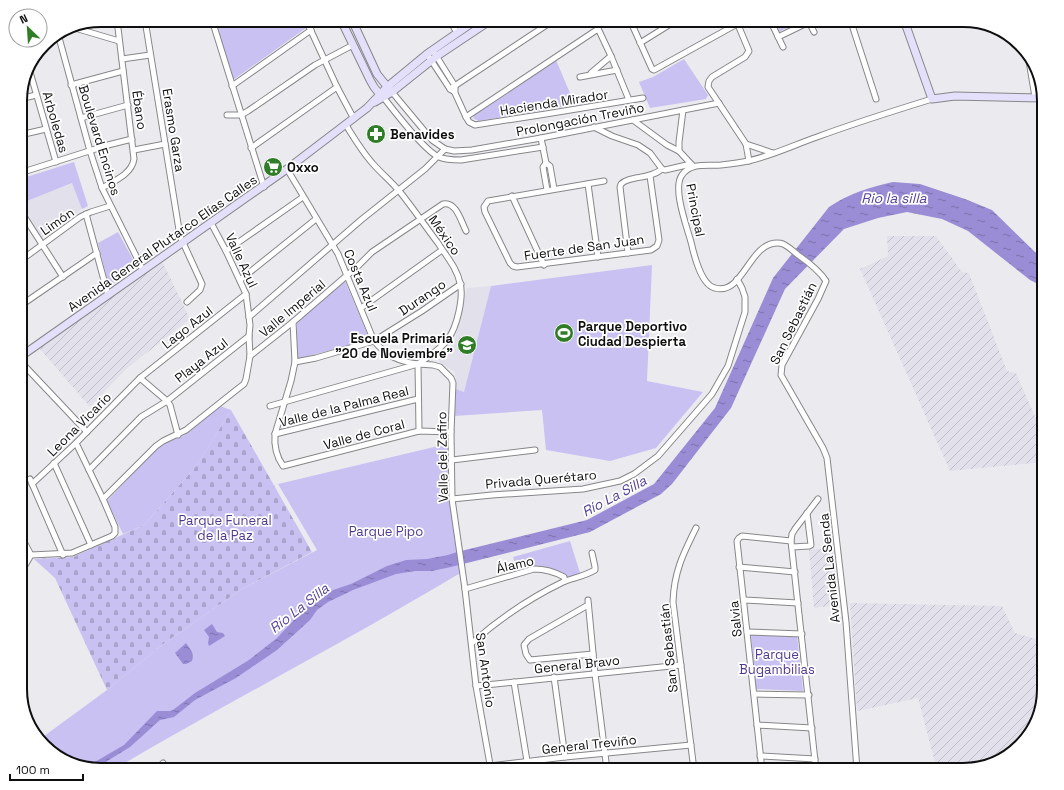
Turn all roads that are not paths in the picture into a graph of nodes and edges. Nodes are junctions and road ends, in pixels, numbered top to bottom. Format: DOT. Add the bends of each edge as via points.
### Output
graph roads {
  1 [pos="118,27"];
  2 [pos="146,27"];
  3 [pos="214,27"];
  4 [pos="310,27"];
  5 [pos="344,27"];
  6 [pos="355,27"];
  7 [pos="454,27"];
  8 [pos="466,27"];
  9 [pos="478,27"];
  10 [pos="544,27"];
  11 [pos="633,27"];
  12 [pos="666,27"];
  13 [pos="727,27"];
  14 [pos="738,27"];
  15 [pos="774,27"];
  16 [pos="796,27"];
  17 [pos="811,27"];
  18 [pos="853,27"];
  19 [pos="906,27"];
  20 [pos="598,29"];
  21 [pos="81,30"];
  22 [pos="311,30"];
  23 [pos="814,32"];
  24 [pos="457,33"];
  25 [pos="778,36"];
  26 [pos="59,39"];
  27 [pos="119,41"];
  28 [pos="640,43"];
  29 [pos="353,45"];
  30 [pos="783,46"];
  31 [pos="150,55"];
  32 [pos="432,55"];
  33 [pos="611,56"];
  34 [pos="122,59"];
  35 [pos="324,59"];
  36 [pos="617,70"];
  37 [pos="123,71"];
  38 [pos="1031,72"];
  39 [pos="589,74"];
  40 [pos="580,76"];
  41 [pos="31,78"];
  42 [pos="71,85"];
  43 [pos="232,86"];
  44 [pos="337,87"];
  45 [pos="454,89"];
  46 [pos="389,90"];
  47 [pos="36,95"];
  48 [pos="382,96"];
  49 [pos="1035,97"];
  50 [pos="27,98"];
  51 [pos="643,98"];
  52 [pos="876,99"];
  53 [pos="932,99"];
  54 [pos="629,100"];
  55 [pos="719,103"];
  56 [pos="128,106"];
  57 [pos="683,110"];
  58 [pos="241,115"];
  59 [pos="227,116"];
  60 [pos="81,118"];
  61 [pos="354,119"];
  62 [pos="468,119"];
  63 [pos="633,120"];
  64 [pos="346,125"];
  65 [pos="594,127"];
  66 [pos="46,129"];
  67 [pos="27,133"];
  68 [pos="541,138"];
  69 [pos="132,139"];
  70 [pos="165,144"];
  71 [pos="746,144"];
  72 [pos="542,147"];
  73 [pos="251,148"];
  74 [pos="445,149"];
  75 [pos="134,150"];
  76 [pos="90,151"];
  77 [pos="679,151"];
  78 [pos="773,153"];
  79 [pos="438,157"];
  80 [pos="749,161"];
  81 [pos="56,162"];
  82 [pos="546,163"];
  83 [pos="692,165"];
  84 [pos="287,169"];
  85 [pos="662,169"];
  86 [pos="27,171"];
  87 [pos="650,176"];
  88 [pos="604,181"];
  89 [pos="588,184"];
  90 [pos="264,187"];
  91 [pos="102,188"];
  92 [pos="554,189"];
  93 [pos="546,190"];
  94 [pos="399,191"];
  95 [pos="512,196"];
  96 [pos="303,197"];
  97 [pos="110,206"];
  98 [pos="86,214"];
  99 [pos="316,219"];
  100 [pos="420,219"];
  101 [pos="27,223"];
  102 [pos="212,223"];
  103 [pos="466,231"];
  104 [pos="182,243"];
  105 [pos="333,244"];
  106 [pos="41,245"];
  107 [pos="442,250"];
  108 [pos="226,251"];
  109 [pos="97,253"];
  110 [pos="628,253"];
  111 [pos="27,256"];
  112 [pos="598,257"];
  113 [pos="544,265"];
  114 [pos="143,270"];
  115 [pos="348,275"];
  116 [pos="63,277"];
  117 [pos="738,279"];
  118 [pos="825,279"];
  119 [pos="240,280"];
  120 [pos="461,284"];
  121 [pos="246,294"];
  122 [pos="108,295"];
  123 [pos="27,301"];
  124 [pos="187,302"];
  125 [pos="361,308"];
  126 [pos="249,317"];
  127 [pos="293,322"];
  128 [pos="249,336"];
  129 [pos="374,341"];
  130 [pos="27,351"];
  131 [pos="432,354"];
  132 [pos="250,356"];
  133 [pos="295,362"];
  134 [pos="418,364"];
  135 [pos="433,365"];
  136 [pos="27,368"];
  137 [pos="781,375"];
  138 [pos="140,378"];
  139 [pos="418,399"];
  140 [pos="167,401"];
  141 [pos="285,402"];
  142 [pos="270,406"];
  143 [pos="419,431"];
  144 [pos="87,432"];
  145 [pos="451,432"];
  146 [pos="275,434"];
  147 [pos="178,435"];
  148 [pos="76,443"];
  149 [pos="534,450"];
  150 [pos="452,460"];
  151 [pos="54,463"];
  152 [pos="90,470"];
  153 [pos="103,499"];
  154 [pos="452,499"];
  155 [pos="818,499"];
  156 [pos="807,513"];
  157 [pos="696,528"];
  158 [pos="791,541"];
  159 [pos="91,545"];
  160 [pos="792,547"];
  161 [pos="27,548"];
  162 [pos="592,553"];
  163 [pos="31,555"];
  164 [pos="63,555"];
  165 [pos="27,562"];
  166 [pos="739,567"];
  167 [pos="462,572"];
  168 [pos="794,572"];
  169 [pos="565,581"];
  170 [pos="465,589"];
  171 [pos="744,600"];
  172 [pos="798,603"];
  173 [pos="747,632"];
  174 [pos="802,634"];
  175 [pos="472,643"];
  176 [pos="593,654"];
  177 [pos="681,665"];
  178 [pos="595,674"];
  179 [pos="554,677"];
  180 [pos="514,682"];
  181 [pos="476,686"];
  182 [pos="754,694"];
  183 [pos="809,696"];
  184 [pos="757,724"];
  185 [pos="812,728"];
  186 [pos="691,745"];
  187 [pos="605,753"];
  188 [pos="760,756"];
  189 [pos="565,757"];
  190 [pos="815,759"];
  191 [pos="527,761"];
  192 [pos="489,763"];
  193 [pos="516,763"];
  194 [pos="606,763"];
  195 [pos="693,763"];
  196 [pos="761,763"];
  197 [pos="815,763"];
  198 [pos="856,763"];
  1 -- 27 [label="street, Ébano"];
  2 -- 31 [label="street, Erasmo Garza"];
  3 -- 43 [label="street"];
  4 -- 22 [label="street"];
  5 -- 29 [label="street"];
  6 -- 46 [label="street" via="378,74"];
  7 -- 24 [label="street"];
  8 -- 24 [label="street, Avenida General Plutarco Elías Calles"];
  9 -- 32 [label="street, Avenida General Plutarco Elías Calles"];
  10 -- 45 [label="street"];
  11 -- 28 [label="street"];
  12 -- 28 [label="street"];
  13 -- 28 [label="street" via="654,70"];
  14 -- 55 [label="street" via="749,51 745,57 709,81 708,87"];
  15 -- 25 [label="street"];
  16 -- 25 [label="street"];
  17 -- 23 [label="street"];
  18 -- 52 [label="street"];
  19 -- 53 [label="street"];
  20 -- 33 [label="street"];
  20 -- 62 [label="street"];
  21 -- 27 [label="street"];
  22 -- 35 [label="street"];
  22 -- 43 [label="street"];
  24 -- 32 [label="street, Avenida General Plutarco Elías Calles"];
  25 -- 30 [label="street"];
  26 -- 42 [label="street, Boulevard Encinos"];
  27 -- 34 [label="street, Ébano"];
  29 -- 35 [label="street"];
  29 -- 48 [label="street" via="370,80"];
  31 -- 34 [label="street"];
  31 -- 70 [label="street, Erasmo Garza"];
  32 -- 45 [label="street"];
  32 -- 46 [label="street, Avenida General Plutarco Elías Calles"];
  33 -- 36 [label="street"];
  33 -- 39 [label="street"];
  34 -- 37 [label="street, Ébano"];
  35 -- 44 [label="street"];
  35 -- 58 [label="street"];
  36 -- 39 [label="street"];
  36 -- 54 [label="street"];
  37 -- 42 [label="street"];
  37 -- 56 [label="street, Ébano"];
  38 -- 49 [label="street"];
  39 -- 40 [label="street"];
  41 -- 47 [label="street, Arboledas"];
  42 -- 60 [label="street, Boulevard Encinos"];
  43 -- 58 [label="street"];
  44 -- 61 [label="street"];
  44 -- 73 [label="street"];
  45 -- 62 [label="street"];
  46 -- 48 [label="street, Avenida General Plutarco Elías Calles"];
  46 -- 74 [label="street" via="432,140"];
  47 -- 50 [label="street"];
  47 -- 66 [label="street, Arboledas"];
  48 -- 61 [label="street, Avenida General Plutarco Elías Calles"];
  48 -- 79 [label="street" via="425,146"];
  49 -- 53 [label="street" via="956,96"];
  51 -- 54 [label="street, Hacienda Mirador"];
  53 -- 78 [label="street, Principal"];
  54 -- 62 [label="street, Hacienda Mirador" via="479,125 472,124"];
  55 -- 57 [label="street, Prolongación Treviño"];
  55 -- 71 [label="street"];
  56 -- 60 [label="street"];
  56 -- 69 [label="street, Ébano"];
  57 -- 63 [label="street, Prolongación Treviño"];
  57 -- 77 [label="street"];
  58 -- 59 [label="street"];
  58 -- 73 [label="street"];
  60 -- 76 [label="street, Boulevard Encinos"];
  61 -- 64 [label="street, Avenida General Plutarco Elías Calles"];
  63 -- 65 [label="street, Prolongación Treviño"];
  63 -- 77 [label="street"];
  64 -- 84 [label="street, Avenida General Plutarco Elías Calles"];
  64 -- 94 [label="street, México" via="365,155"];
  65 -- 68 [label="street, Prolongación Treviño"];
  65 -- 85 [label="street" via="650,152"];
  66 -- 67 [label="street"];
  66 -- 81 [label="street, Arboledas"];
  68 -- 72 [label="street"];
  68 -- 74 [label="street, Prolongación Treviño" via="472,150"];
  69 -- 75 [label="street, Ébano"];
  69 -- 76 [label="street"];
  70 -- 75 [label="street"];
  70 -- 104 [label="street, Erasmo Garza"];
  71 -- 78 [label="street"];
  71 -- 80 [label="street"];
  72 -- 79 [label="street, Prolongación Treviño" via="472,159 450,160"];
  72 -- 82 [label="street"];
  73 -- 90 [label="street"];
  74 -- 79 [label="street"];
  75 -- 91 [label="street, Ébano" via="131,168"];
  76 -- 81 [label="street"];
  76 -- 91 [label="street, Boulevard Encinos"];
  77 -- 83 [label="street"];
  78 -- 80 [label="street, Principal"];
  79 -- 94 [label="street"];
  80 -- 83 [label="street, Principal" via="735,164"];
  81 -- 86 [label="street"];
  82 -- 92 [label="street" via="550,166"];
  82 -- 93 [label="street" via="543,167"];
  83 -- 85 [label="street"];
  83 -- 117 [label="street, Principal" via="681,176 678,190 702,275 712,288 719,289 728,287"];
  84 -- 90 [label="street, Avenida General Plutarco Elías Calles"];
  84 -- 96 [label="street, Costa Azul"];
  85 -- 87 [label="street"];
  87 -- 110 [label="street" via="626,180 621,184"];
  87 -- 110 [label="street, Fuerte de San Juan" via="659,240 657,246 651,250"];
  88 -- 89 [label="street"];
  89 -- 92 [label="street"];
  89 -- 112 [label="street"];
  90 -- 102 [label="street, Avenida General Plutarco Elías Calles"];
  91 -- 97 [label="street, Boulevard Encinos"];
  92 -- 93 [label="street"];
  93 -- 95 [label="street"];
  94 -- 100 [label="street, México"];
  94 -- 105 [label="street"];
  95 -- 113 [label="street"];
  95 -- 113 [label="street, Fuerte de San Juan" via="492,200 486,204 484,207 488,219 513,266"];
  96 -- 99 [label="street, Costa Azul"];
  96 -- 108 [label="street"];
  97 -- 98 [label="street, Limón"];
  97 -- 114 [label="street, Boulevard Encinos"];
  98 -- 106 [label="street, Limón"];
  98 -- 109 [label="street"];
  99 -- 105 [label="street, Costa Azul"];
  99 -- 119 [label="street"];
  100 -- 103 [label="street, Valle Imperial" via="443,204 451,204"];
  100 -- 107 [label="street, México"];
  100 -- 115 [label="street, Valle Imperial" via="372,252"];
  101 -- 106 [label="street"];
  102 -- 104 [label="street, Avenida General Plutarco Elías Calles"];
  102 -- 108 [label="street, Valle Azul"];
  104 -- 114 [label="street, Avenida General Plutarco Elías Calles"];
  104 -- 124 [label="street, Erasmo Garza" via="202,284 200,290"];
  105 -- 115 [label="street, Costa Azul"];
  105 -- 126 [label="street"];
  106 -- 111 [label="street, Limón"];
  106 -- 116 [label="street"];
  107 -- 120 [label="street, México"];
  107 -- 125 [label="street"];
  108 -- 119 [label="street, Valle Azul"];
  109 -- 116 [label="street"];
  109 -- 122 [label="street"];
  110 -- 112 [label="street, Fuerte de San Juan"];
  112 -- 113 [label="street, Fuerte de San Juan"];
  114 -- 122 [label="street, Avenida General Plutarco Elías Calles"];
  115 -- 125 [label="street, Costa Azul"];
  115 -- 127 [label="street, Valle Imperial"];
  116 -- 123 [label="street"];
  117 -- 118 [label="street, Principal" via="755,255 772,243 782,243"];
  117 -- 154 [label="street, Privada Querétaro" via="745,297 744,312 728,366 712,394 658,456 620,481 582,489"];
  118 -- 137 [label="street, San Sebastián" via="782,366"];
  119 -- 121 [label="street, Valle Azul"];
  120 -- 129 [label="street, Durango"];
  120 -- 131 [label="street, México" via="454,328 449,339"];
  121 -- 126 [label="street, Valle Azul"];
  121 -- 138 [label="street, Lago Azul"];
  122 -- 130 [label="street, Avenida General Plutarco Elías Calles"];
  125 -- 129 [label="street, Costa Azul"];
  126 -- 128 [label="street, Valle Azul"];
  127 -- 132 [label="street, Valle Imperial"];
  127 -- 133 [label="street"];
  128 -- 132 [label="street, Valle Azul"];
  128 -- 140 [label="street, Playa Azul"];
  129 -- 133 [label="street, Durango"];
  129 -- 134 [label="street, Costa Azul" via="391,357"];
  131 -- 134 [label="street, México"];
  131 -- 135 [label="street"];
  132 -- 147 [label="street, Valle Azul" via="244,384"];
  133 -- 141 [label="street"];
  134 -- 135 [label="street, Valle del Zafiro"];
  134 -- 139 [label="street"];
  134 -- 141 [label="street"];
  135 -- 145 [label="street, Valle del Zafiro" via="446,372 453,384"];
  136 -- 144 [label="street"];
  137 -- 198 [label="street, Avenida La Senda" via="827,458 847,633"];
  138 -- 140 [label="street"];
  138 -- 144 [label="street, Leona Vicario"];
  139 -- 143 [label="street"];
  139 -- 146 [label="street, Valle de la Palma Real"];
  140 -- 147 [label="street"];
  140 -- 152 [label="street, Playa Azul" via="141,417"];
  141 -- 142 [label="street"];
  141 -- 146 [label="street"];
  143 -- 145 [label="street, Valle de Coral"];
  143 -- 146 [label="street, Valle de Coral" via="283,466 276,452"];
  144 -- 148 [label="street, Leona Vicario"];
  145 -- 150 [label="street, Valle del Zafiro"];
  147 -- 153 [label="street, Valle Azul" via="156,446"];
  148 -- 151 [label="street, Leona Vicario"];
  148 -- 152 [label="street"];
  149 -- 150 [label="street"];
  150 -- 154 [label="street, Valle del Zafiro"];
  151 -- 159 [label="street"];
  151 -- 164 [label="street, Leona Vicario" via="31,482"];
  152 -- 153 [label="street"];
  153 -- 159 [label="street" via="116,533"];
  154 -- 167 [label="street, Valle del Zafiro"];
  155 -- 156 [label="street"];
  156 -- 158 [label="street" via="794,529"];
  156 -- 160 [label="street" via="811,545"];
  157 -- 177 [label="street, San Sebastián" via="682,556 674,589 674,614"];
  158 -- 160 [label="street"];
  158 -- 166 [label="street, Salvia" via="742,536 737,541"];
  159 -- 164 [label="street"];
  160 -- 168 [label="street"];
  161 -- 163 [label="street"];
  162 -- 169 [label="street" via="595,570"];
  163 -- 164 [label="street"];
  163 -- 165 [label="street"];
  166 -- 168 [label="street"];
  166 -- 171 [label="street, Salvia"];
  167 -- 170 [label="street, San Antonio"];
  168 -- 172 [label="street"];
  169 -- 170 [label="street, Álamo" via="564,577 558,574 534,569"];
  169 -- 175 [label="street" via="513,610"];
  170 -- 175 [label="street, San Antonio"];
  171 -- 172 [label="street"];
  171 -- 173 [label="street, Salvia"];
  172 -- 174 [label="street"];
  173 -- 174 [label="street"];
  173 -- 182 [label="street, Salvia"];
  174 -- 183 [label="street"];
  175 -- 181 [label="street, San Antonio"];
  176 -- 176 [label="street" via="588,602 529,639 524,645 530,660"];
  176 -- 178 [label="street"];
  177 -- 178 [label="street, General Bravo"];
  177 -- 186 [label="street, San Sebastián"];
  178 -- 179 [label="street, General Bravo"];
  178 -- 187 [label="street"];
  179 -- 180 [label="street, General Bravo"];
  179 -- 189 [label="street"];
  180 -- 181 [label="street, General Bravo"];
  180 -- 191 [label="street"];
  181 -- 192 [label="street, San Antonio"];
  182 -- 183 [label="street"];
  182 -- 184 [label="street, Salvia"];
  183 -- 185 [label="street"];
  184 -- 185 [label="street"];
  184 -- 188 [label="street, Salvia"];
  185 -- 190 [label="street"];
  186 -- 187 [label="street, General Treviño"];
  186 -- 195 [label="street, San Sebastián"];
  187 -- 189 [label="street, General Treviño"];
  187 -- 194 [label="street"];
  188 -- 190 [label="street"];
  188 -- 196 [label="street, Salvia"];
  189 -- 191 [label="street, General Treviño"];
  190 -- 197 [label="street"];
  191 -- 193 [label="street, General Treviño"];
}
